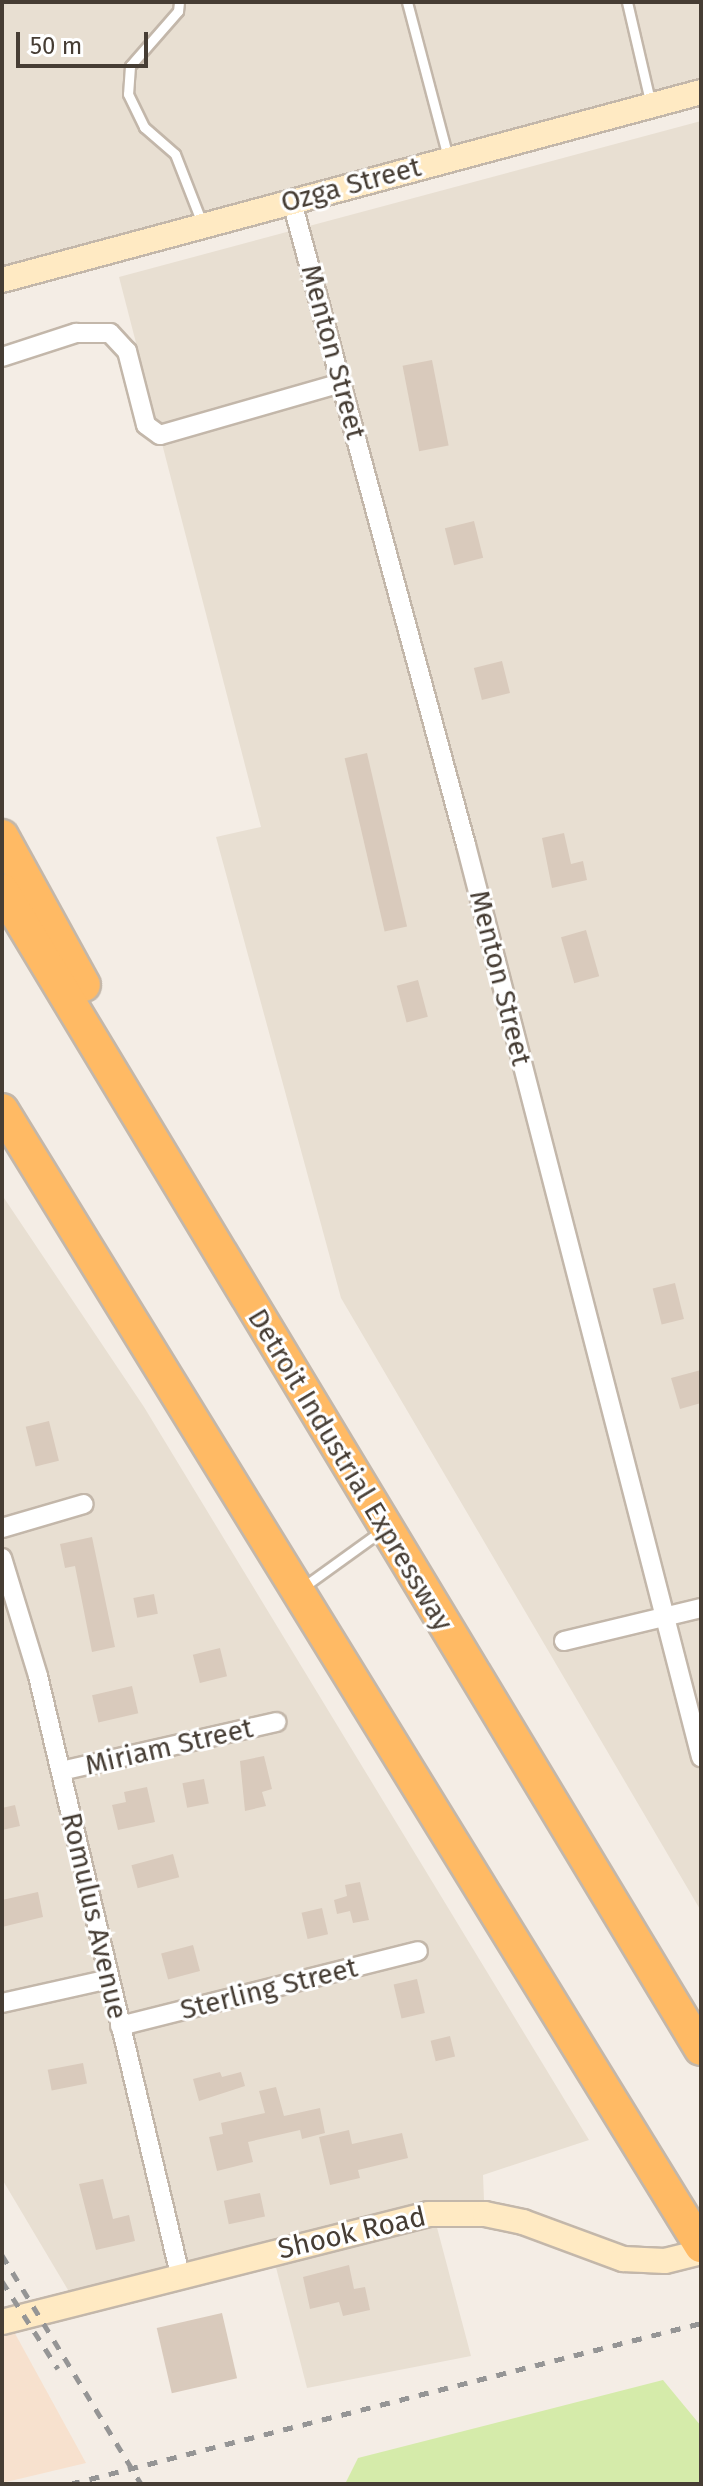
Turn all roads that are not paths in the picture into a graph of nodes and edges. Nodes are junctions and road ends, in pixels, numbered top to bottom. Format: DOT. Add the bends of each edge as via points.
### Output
graph roads {
  1 [pos="179,2"];
  2 [pos="407,2"];
  3 [pos="627,2"];
  4 [pos="701,92"];
  5 [pos="651,105"];
  6 [pos="448,159"];
  7 [pos="292,202"];
  8 [pos="203,226"];
  9 [pos="2,280"];
  10 [pos="2,357"];
  11 [pos="341,383"];
  12 [pos="2,836"];
  13 [pos="2,890"];
  14 [pos="2,1110"];
  15 [pos="346,1461"];
  16 [pos="84,1504"];
  17 [pos="2,1528"];
  18 [pos="384,1530"];
  19 [pos="2,1558"];
  20 [pos="297,1592"];
  21 [pos="701,1608"];
  22 [pos="665,1617"];
  23 [pos="564,1641"];
  24 [pos="277,1722"];
  25 [pos="701,1757"];
  26 [pos="61,1771"];
  27 [pos="418,1951"];
  28 [pos="109,1979"];
  29 [pos="2,2003"];
  30 [pos="120,2026"];
  31 [pos="701,2049"];
  32 [pos="701,2249"];
  33 [pos="180,2275"];
  34 [pos="2,2322"];
  1 -- 8 [label="lane" via="178,11 130,66 128,94 144,127 175,154"];
  2 -- 6 [label="lane"];
  3 -- 5 [label="lane"];
  4 -- 5 [label="street, Ozga Street"];
  5 -- 6 [label="street, Ozga Street"];
  6 -- 7 [label="street, Ozga Street"];
  7 -- 8 [label="street, Ozga Street"];
  7 -- 11 [label="street, Menton Street"];
  8 -- 9 [label="street, Ozga Street"];
  10 -- 11 [label="street" via="76,333 110,333 127,351 146,425 160,435"];
  11 -- 22 [label="street, Menton Street"];
  12 -- 15 [label="highway"];
  13 -- 15 [label="highway, Detroit Industrial Expressway"];
  14 -- 20 [label="highway"];
  15 -- 18 [label="highway, Detroit Industrial Expressway"];
  16 -- 17 [label="street"];
  18 -- 20 [label="lane"];
  18 -- 31 [label="highway, Detroit Industrial Expressway"];
  19 -- 26 [label="street, Romulus Avenue"];
  20 -- 32 [label="highway"];
  21 -- 22 [label="street"];
  22 -- 23 [label="street"];
  22 -- 25 [label="street, Menton Street"];
  24 -- 26 [label="street, Miriam Street"];
  26 -- 28 [label="street, Romulus Avenue"];
  27 -- 30 [label="street, Sterling Street"];
  28 -- 29 [label="street"];
  28 -- 30 [label="street, Romulus Avenue"];
  30 -- 33 [label="street, Romulus Avenue"];
  32 -- 33 [label="street, Shook Road" via="665,2261 623,2259 523,2222 443,2213"];
  33 -- 34 [label="street, Shook Road"];
}
